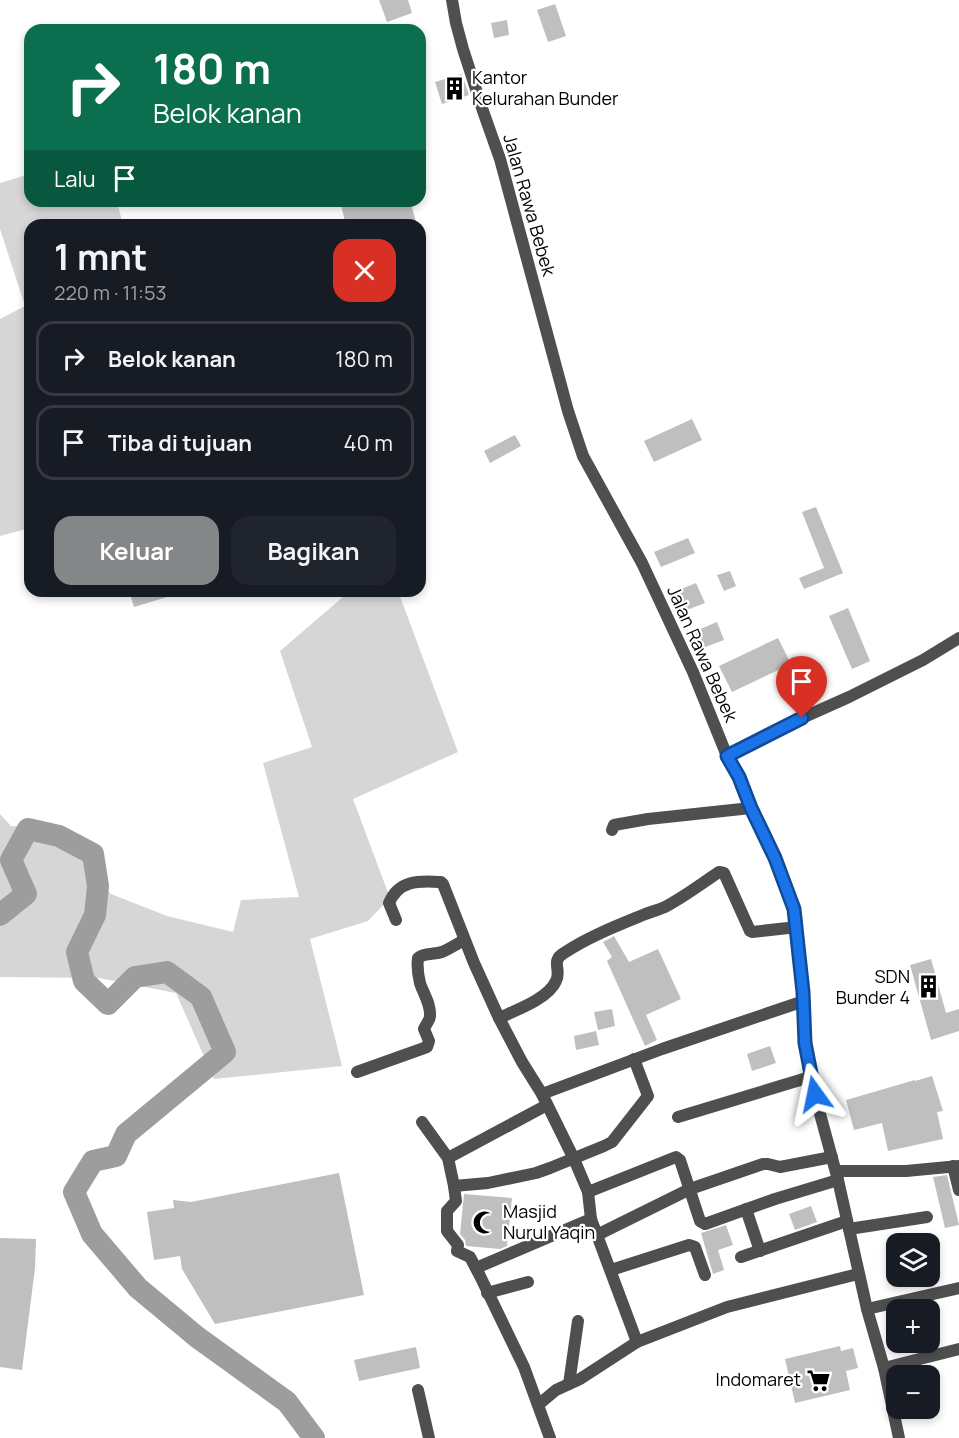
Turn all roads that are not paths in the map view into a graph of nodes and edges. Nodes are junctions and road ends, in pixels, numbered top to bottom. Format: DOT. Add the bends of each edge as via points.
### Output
graph roads {
  1 [pos="452,0"];
  2 [pos="959,639"];
  3 [pos="727,756"];
  4 [pos="751,808"];
  5 [pos="612,830"];
  6 [pos="396,920"];
  7 [pos="797,927"];
  8 [pos="464,940"];
  9 [pos="804,1001"];
  10 [pos="499,1018"];
  11 [pos="634,1059"];
  12 [pos="357,1072"];
  13 [pos="810,1077"];
  14 [pos="545,1100"];
  15 [pos="678,1117"];
  16 [pos="422,1122"];
  17 [pos="832,1157"];
  18 [pos="448,1158"];
  19 [pos="574,1159"];
  20 [pos="956,1166"];
  21 [pos="837,1175"];
  22 [pos="454,1186"];
  23 [pos="690,1189"];
  24 [pos="959,1190"];
  25 [pos="588,1192"];
  26 [pos="746,1209"];
  27 [pos="927,1216"];
  28 [pos="591,1219"];
  29 [pos="848,1225"];
  30 [pos="597,1235"];
  31 [pos="760,1251"];
  32 [pos="741,1257"];
  33 [pos="476,1268"];
  34 [pos="611,1270"];
  35 [pos="858,1274"];
  36 [pos="705,1275"];
  37 [pos="528,1282"];
  38 [pos="959,1288"];
  39 [pos="487,1293"];
  40 [pos="867,1309"];
  41 [pos="578,1322"];
  42 [pos="637,1342"];
  43 [pos="959,1349"];
  44 [pos="884,1368"];
  45 [pos="569,1384"];
  46 [pos="418,1390"];
  47 [pos="538,1406"];
  48 [pos="429,1438"];
  49 [pos="550,1438"];
  50 [pos="900,1438"];
  1 -- 3 [label="street, Jalan Rawa Bebek" via="462,49 500,159 583,456 642,563"];
  2 -- 3 [label="street"];
  3 -- 4 [label="street, Jalan Rawa Bebek"];
  4 -- 5 [label="street" via="648,819 614,825"];
  4 -- 7 [label="street, Jalan Rawa Bebek" via="775,858"];
  6 -- 8 [label="street" via="389,903 400,887 419,881 441,882"];
  7 -- 9 [label="street, Jalan Rawa Bebek"];
  7 -- 10 [label="street" via="750,931 724,873 719,872 669,905 564,953 556,960 558,975 548,992"];
  8 -- 10 [label="street"];
  8 -- 12 [label="street" via="418,958 420,983 431,1014 424,1029 427,1047"];
  9 -- 11 [label="street"];
  9 -- 13 [label="street, Jalan Rawa Bebek"];
  10 -- 14 [label="street"];
  11 -- 14 [label="street"];
  11 -- 19 [label="street" via="648,1096 612,1142"];
  13 -- 15 [label="street"];
  13 -- 17 [label="street, Jalan Rawa Bebek"];
  14 -- 18 [label="street"];
  14 -- 19 [label="street"];
  16 -- 18 [label="street"];
  17 -- 21 [label="street, Jalan Rawa Bebek"];
  17 -- 23 [label="street" via="780,1167 763,1164"];
  18 -- 22 [label="street"];
  19 -- 22 [label="street" via="506,1180"];
  19 -- 25 [label="street"];
  20 -- 21 [label="street"];
  20 -- 24 [label="street"];
  21 -- 26 [label="street"];
  21 -- 29 [label="street, Jalan Rawa Bebek"];
  22 -- 33 [label="street" via="456,1201 447,1210 447,1231 458,1245 457,1251 470,1257"];
  23 -- 25 [label="street" via="676,1157"];
  23 -- 26 [label="street" via="700,1221 705,1224"];
  23 -- 30 [label="street"];
  25 -- 28 [label="street"];
  26 -- 31 [label="street"];
  27 -- 29 [label="street"];
  28 -- 30 [label="street"];
  28 -- 33 [label="street"];
  29 -- 31 [label="street"];
  29 -- 35 [label="street, Jalan Rawa Bebek"];
  30 -- 34 [label="street"];
  31 -- 32 [label="street"];
  33 -- 39 [label="street"];
  34 -- 36 [label="street" via="689,1245 695,1247"];
  34 -- 42 [label="street"];
  35 -- 40 [label="street, Jalan Rawa Bebek"];
  35 -- 42 [label="street" via="727,1307"];
  37 -- 39 [label="street"];
  38 -- 40 [label="street"];
  39 -- 47 [label="street" via="524,1366"];
  40 -- 44 [label="street, Jalan Rawa Bebek"];
  41 -- 45 [label="street"];
  42 -- 45 [label="street"];
  43 -- 44 [label="street"];
  44 -- 50 [label="street, Jalan Rawa Bebek"];
  45 -- 47 [label="street" via="555,1390"];
  46 -- 48 [label="street"];
  47 -- 49 [label="street"];
}
